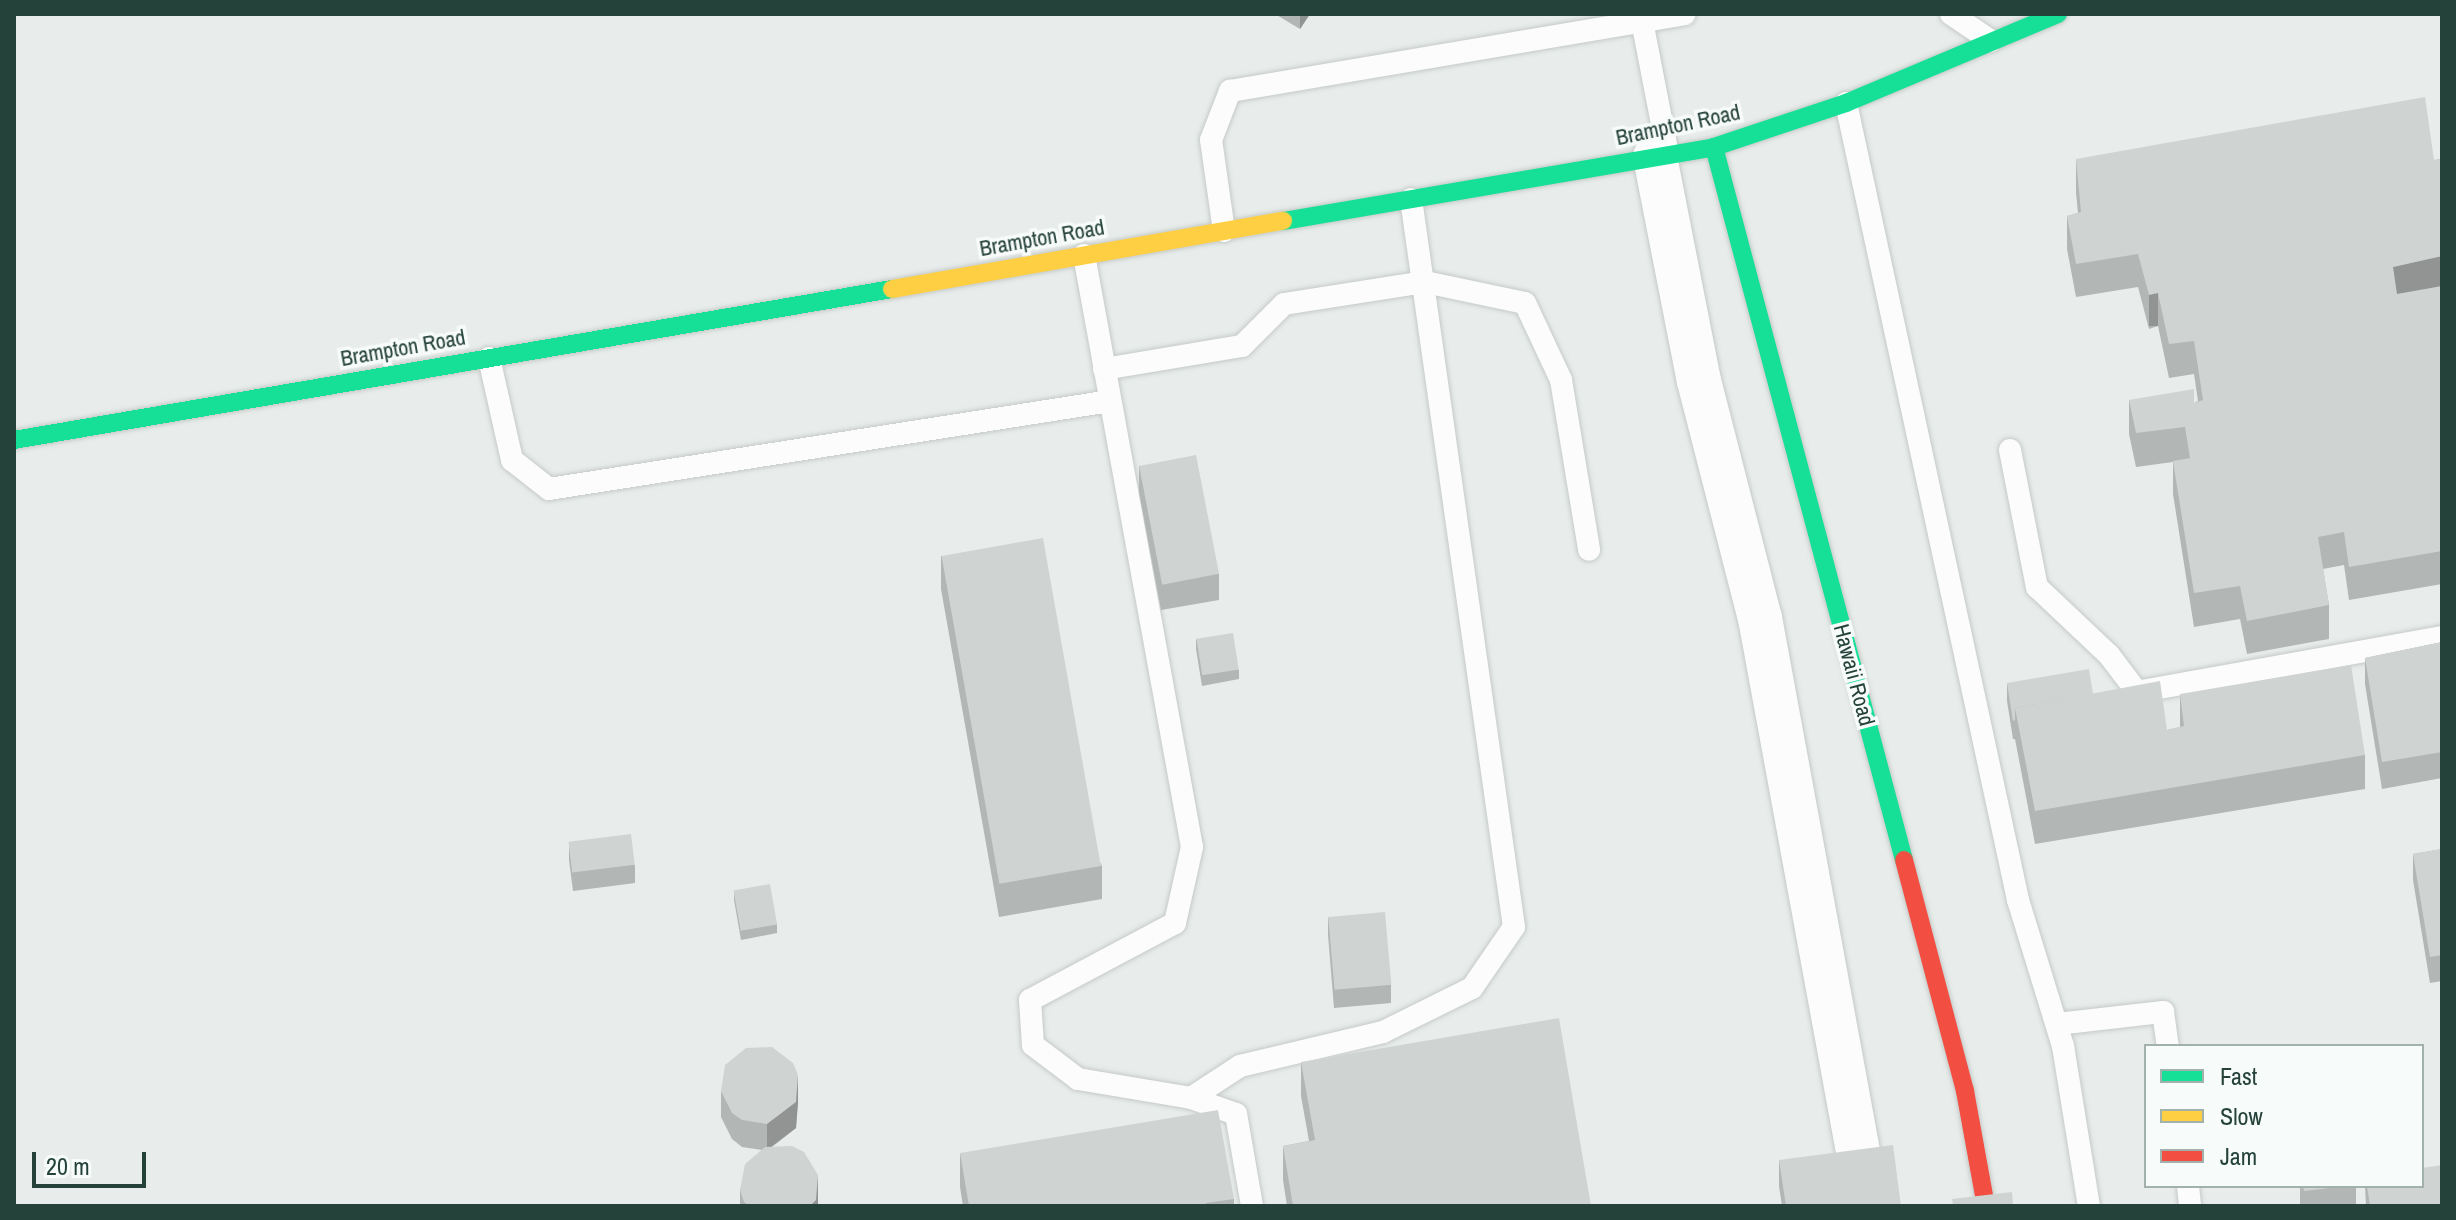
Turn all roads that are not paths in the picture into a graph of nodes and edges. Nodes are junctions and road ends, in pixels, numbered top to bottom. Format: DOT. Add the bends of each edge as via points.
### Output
graph roads {
  1 [pos="1685,14"];
  2 [pos="1951,14"];
  3 [pos="2058,14"];
  4 [pos="1642,21"];
  5 [pos="1991,41"];
  6 [pos="1846,103"];
  7 [pos="1714,147"];
  8 [pos="1662,156"];
  9 [pos="1411,199"];
  10 [pos="1224,231"];
  11 [pos="1084,255"];
  12 [pos="1425,282"];
  13 [pos="489,358"];
  14 [pos="1104,369"];
  15 [pos="1110,401"];
  16 [pos="14,440"];
  17 [pos="2010,450"];
  18 [pos="1589,550"];
  19 [pos="2442,637"];
  20 [pos="2057,1024"];
  21 [pos="2168,1044"];
  22 [pos="1191,1098"];
  23 [pos="1252,1206"];
  24 [pos="1868,1206"];
  25 [pos="1986,1206"];
  26 [pos="2089,1206"];
  1 -- 4 [label="lane"];
  2 -- 5 [label="lane"];
  3 -- 5 [label="street, Brampton Road"];
  4 -- 8 [label="lane"];
  4 -- 10 [label="lane" via="1230,91 1211,140"];
  5 -- 6 [label="street, Brampton Road"];
  6 -- 7 [label="street, Brampton Road"];
  6 -- 20 [label="lane" via="2018,900"];
  7 -- 8 [label="street, Brampton Road"];
  7 -- 25 [label="street, Hawaii Road" via="1965,1091"];
  8 -- 9 [label="street, Brampton Road"];
  8 -- 24 [label="street" via="1699,381 1760,618"];
  9 -- 10 [label="street, Brampton Road"];
  9 -- 12 [label="lane"];
  10 -- 11 [label="street, Brampton Road"];
  11 -- 13 [label="street, Brampton Road"];
  11 -- 14 [label="lane"];
  12 -- 14 [label="lane" via="1284,304 1242,346"];
  12 -- 18 [label="lane" via="1525,303 1561,380"];
  12 -- 22 [label="lane" via="1427,337 1514,927 1472,988 1383,1032 1240,1066"];
  13 -- 15 [label="lane" via="512,460 549,489"];
  13 -- 16 [label="street, Brampton Road"];
  14 -- 15 [label="lane"];
  15 -- 22 [label="lane" via="1192,847 1175,923 1030,1000 1033,1045 1078,1079"];
  17 -- 19 [label="lane" via="2037,587 2109,655 2137,692"];
  20 -- 21 [label="lane" via="2163,1012"];
  20 -- 26 [label="lane"];
  22 -- 23 [label="lane" via="1236,1114"];
}
